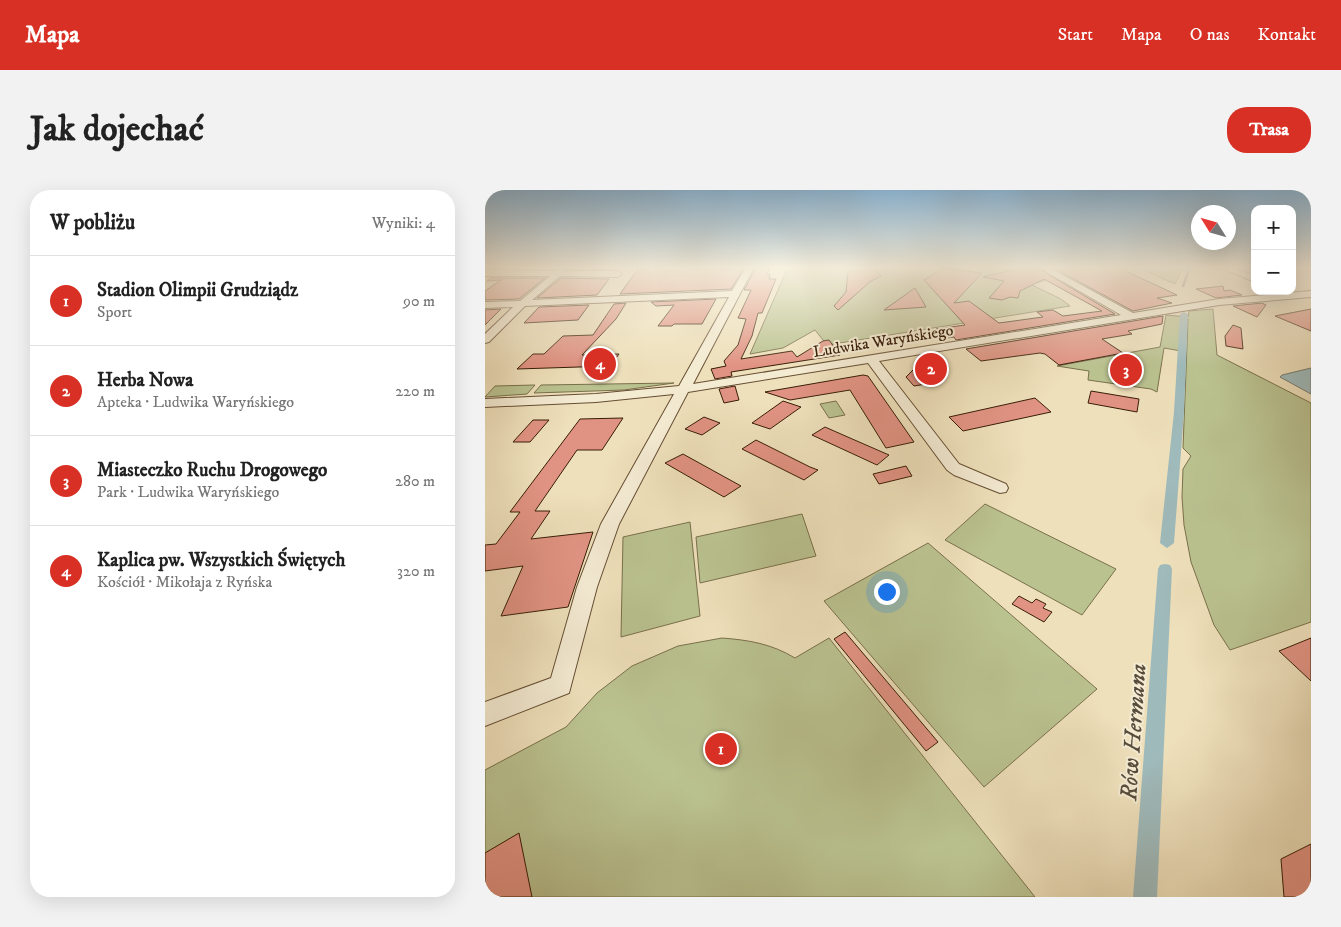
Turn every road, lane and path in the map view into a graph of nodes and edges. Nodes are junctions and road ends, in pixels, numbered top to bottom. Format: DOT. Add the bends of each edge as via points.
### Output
graph roads {
  1 [pos="526,300"];
  2 [pos="594,300"];
  3 [pos="732,300"];
  4 [pos="1102,300"];
  5 [pos="1236,300"];
  6 [pos="523,303"];
  7 [pos="485,305"];
  8 [pos="1131,316"];
  9 [pos="485,340"];
  10 [pos="871,358"];
  11 [pos="683,389"];
  12 [pos="485,403"];
  13 [pos="1000,488"];
  14 [pos="485,714"];
  1 -- 6 [label="street"];
  2 -- 6 [label="street"];
  3 -- 11 [label="street"];
  4 -- 8 [label="street"];
  5 -- 8 [label="street, Ludwika Waryńskiego"];
  6 -- 7 [label="street"];
  6 -- 9 [label="street"];
  8 -- 10 [label="street, Ludwika Waryńskiego"];
  10 -- 11 [label="street, Ludwika Waryńskiego"];
  10 -- 13 [label="street" via="953,467"];
  11 -- 12 [label="street, Ludwika Waryńskiego" via="596,398"];
  11 -- 14 [label="street" via="610,524 587,586 561,685"];
}
